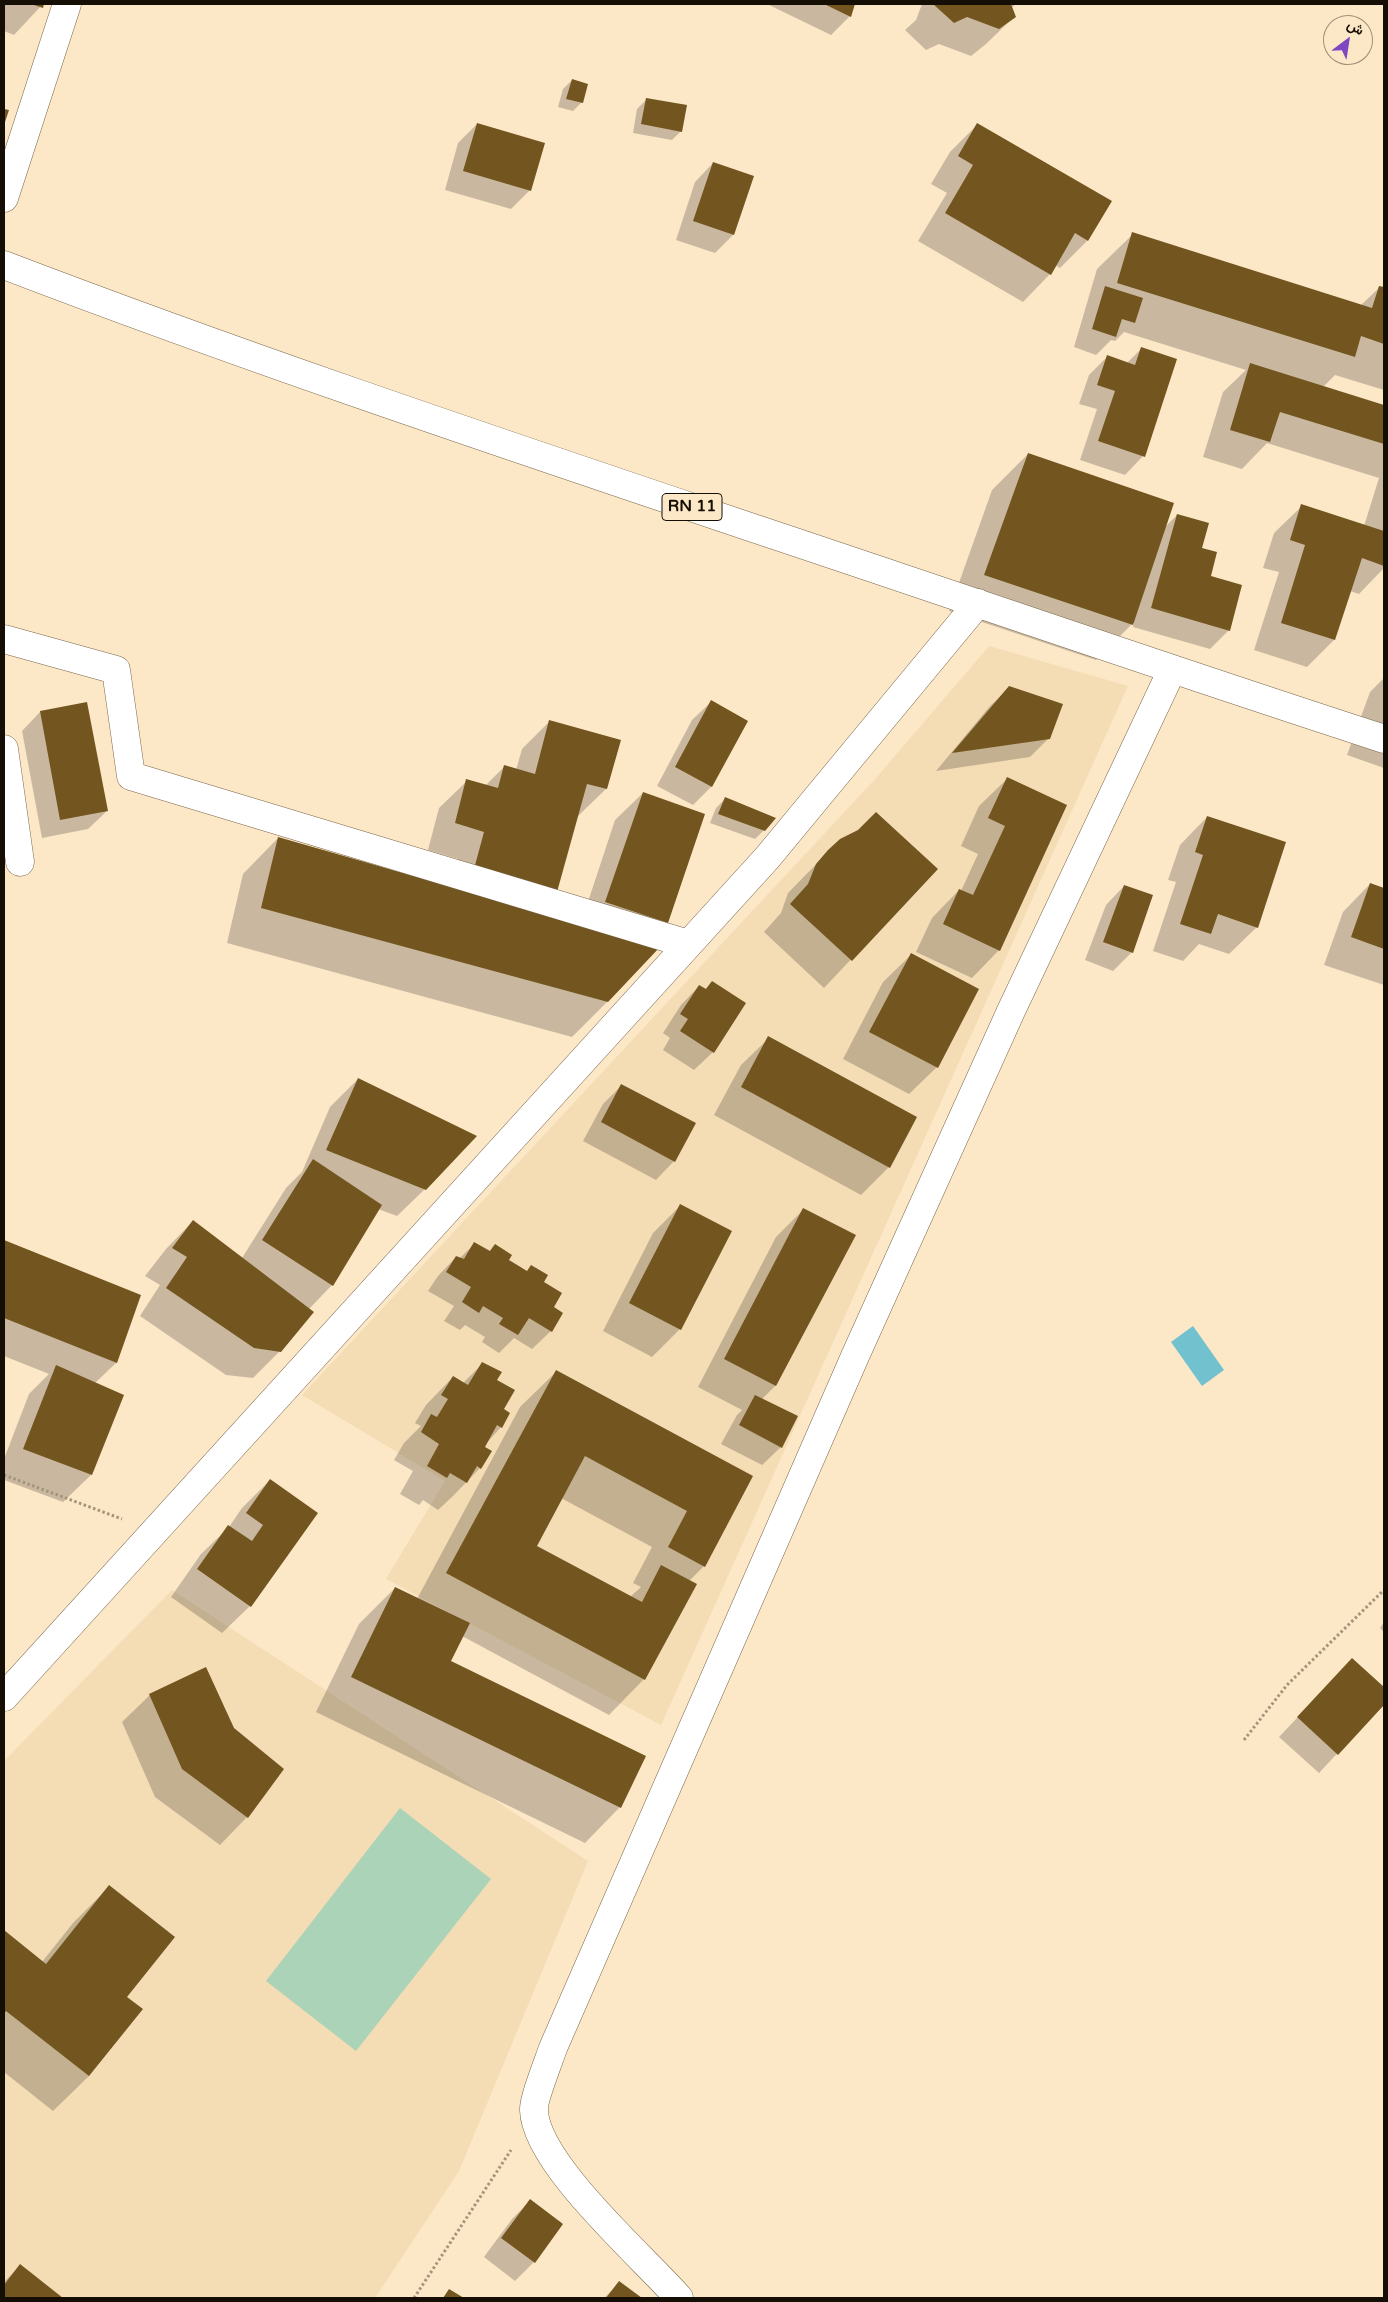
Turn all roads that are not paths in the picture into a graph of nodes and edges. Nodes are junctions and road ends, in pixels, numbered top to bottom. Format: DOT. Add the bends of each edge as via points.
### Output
graph roads {
  1 [pos="67,4"];
  2 [pos="4,198"];
  3 [pos="4,265"];
  4 [pos="978,603"];
  5 [pos="4,639"];
  6 [pos="1172,670"];
  7 [pos="1384,739"];
  8 [pos="4,749"];
  9 [pos="20,862"];
  10 [pos="688,944"];
  11 [pos="4,1697"];
  12 [pos="679,2298"];
  1 -- 2 [label="street"];
  3 -- 4 [label="street, RN 11" via="142,318 480,436"];
  4 -- 6 [label="street, RN 11"];
  4 -- 10 [label="street" via="767,858"];
  5 -- 10 [label="street" via="116,670 131,776"];
  6 -- 7 [label="street, RN 11"];
  6 -- 12 [label="street" via="1011,1012 856,1354 557,2039 533,2110 542,2141 577,2191"];
  8 -- 9 [label="street"];
  10 -- 11 [label="street"];
}
